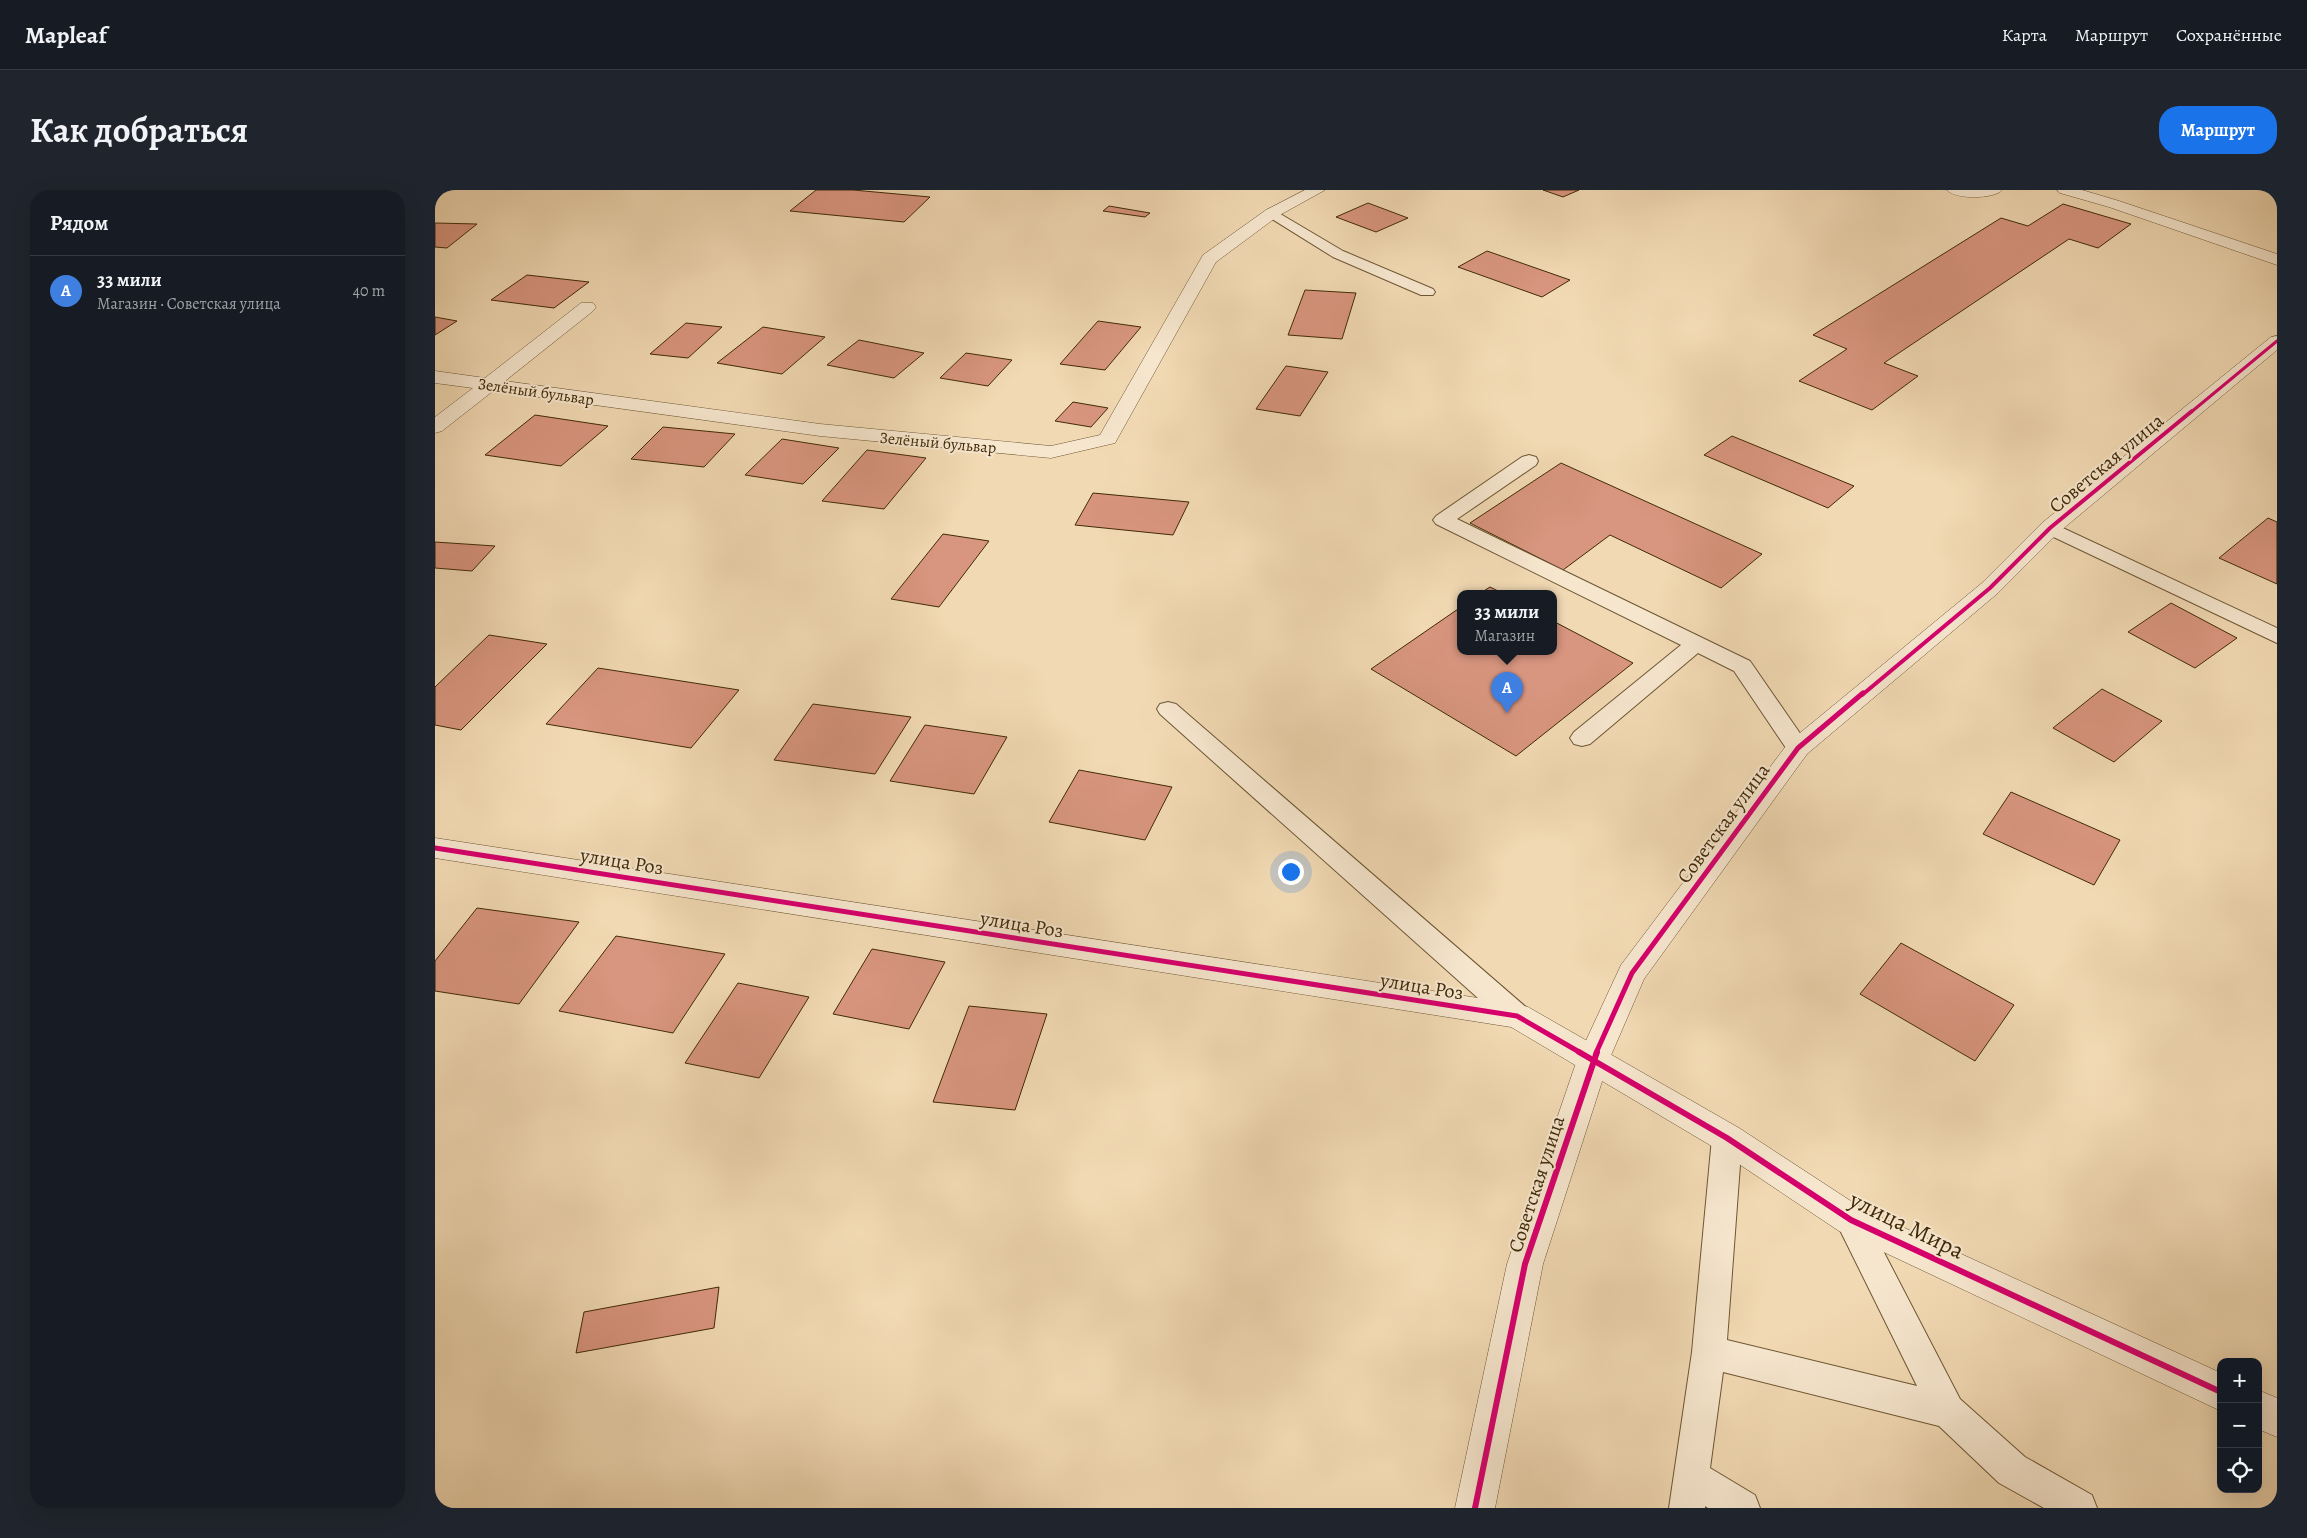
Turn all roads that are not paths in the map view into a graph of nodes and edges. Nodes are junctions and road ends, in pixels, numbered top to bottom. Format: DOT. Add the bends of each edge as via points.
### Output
graph roads {
  1 [pos="1317,190"];
  2 [pos="1955,190"];
  3 [pos="1994,190"];
  4 [pos="2065,190"];
  5 [pos="1272,213"];
  6 [pos="2277,260"];
  7 [pos="1427,292"];
  8 [pos="587,307"];
  9 [pos="2277,341"];
  10 [pos="435,377"];
  11 [pos="488,384"];
  12 [pos="435,427"];
  13 [pos="1529,461"];
  14 [pos="2051,528"];
  15 [pos="2277,636"];
  16 [pos="1696,644"];
  17 [pos="1168,709"];
  18 [pos="1582,738"];
  19 [pos="1798,748"];
  20 [pos="435,848"];
  21 [pos="1517,1016"];
  22 [pos="1593,1060"];
  23 [pos="1727,1138"];
  24 [pos="1851,1220"];
  25 [pos="1709,1352"];
  26 [pos="2217,1390"];
  27 [pos="1948,1411"];
  28 [pos="2262,1411"];
  29 [pos="2277,1418"];
  30 [pos="1689,1493"];
  31 [pos="1475,1508"];
  32 [pos="1742,1508"];
  33 [pos="2079,1508"];
  1 -- 5 [label="street, Зелёный бульвар"];
  2 -- 3 [label="street"];
  4 -- 6 [label="street"];
  5 -- 7 [label="lane" via="1339,254"];
  5 -- 11 [label="street, Зелёный бульвар" via="1209,260 1108,440 1051,452 820,430"];
  8 -- 11 [label="street"];
  9 -- 14 [label="street, Советская улица"];
  10 -- 11 [label="street, Зелёный бульвар"];
  11 -- 12 [label="street"];
  13 -- 16 [label="lane" via="1443,520"];
  14 -- 15 [label="lane"];
  14 -- 19 [label="street, Советская улица" via="1990,588"];
  16 -- 18 [label="lane"];
  16 -- 19 [label="lane" via="1742,666"];
  17 -- 21 [label="lane"];
  19 -- 22 [label="street, Советская улица" via="1632,973"];
  20 -- 21 [label="street, улица Роз"];
  21 -- 22 [label="street, улица Роз"];
  22 -- 23 [label="street, улица Мира"];
  22 -- 31 [label="street, Советская улица" via="1525,1264"];
  23 -- 24 [label="street, улица Мира"];
  23 -- 25 [label="lane"];
  24 -- 26 [label="street, улица Мира"];
  24 -- 27 [label="lane"];
  25 -- 27 [label="lane"];
  25 -- 30 [label="lane"];
  27 -- 33 [label="lane" via="2012,1470"];
  28 -- 29 [label="street"];
  30 -- 32 [label="lane"];
}
